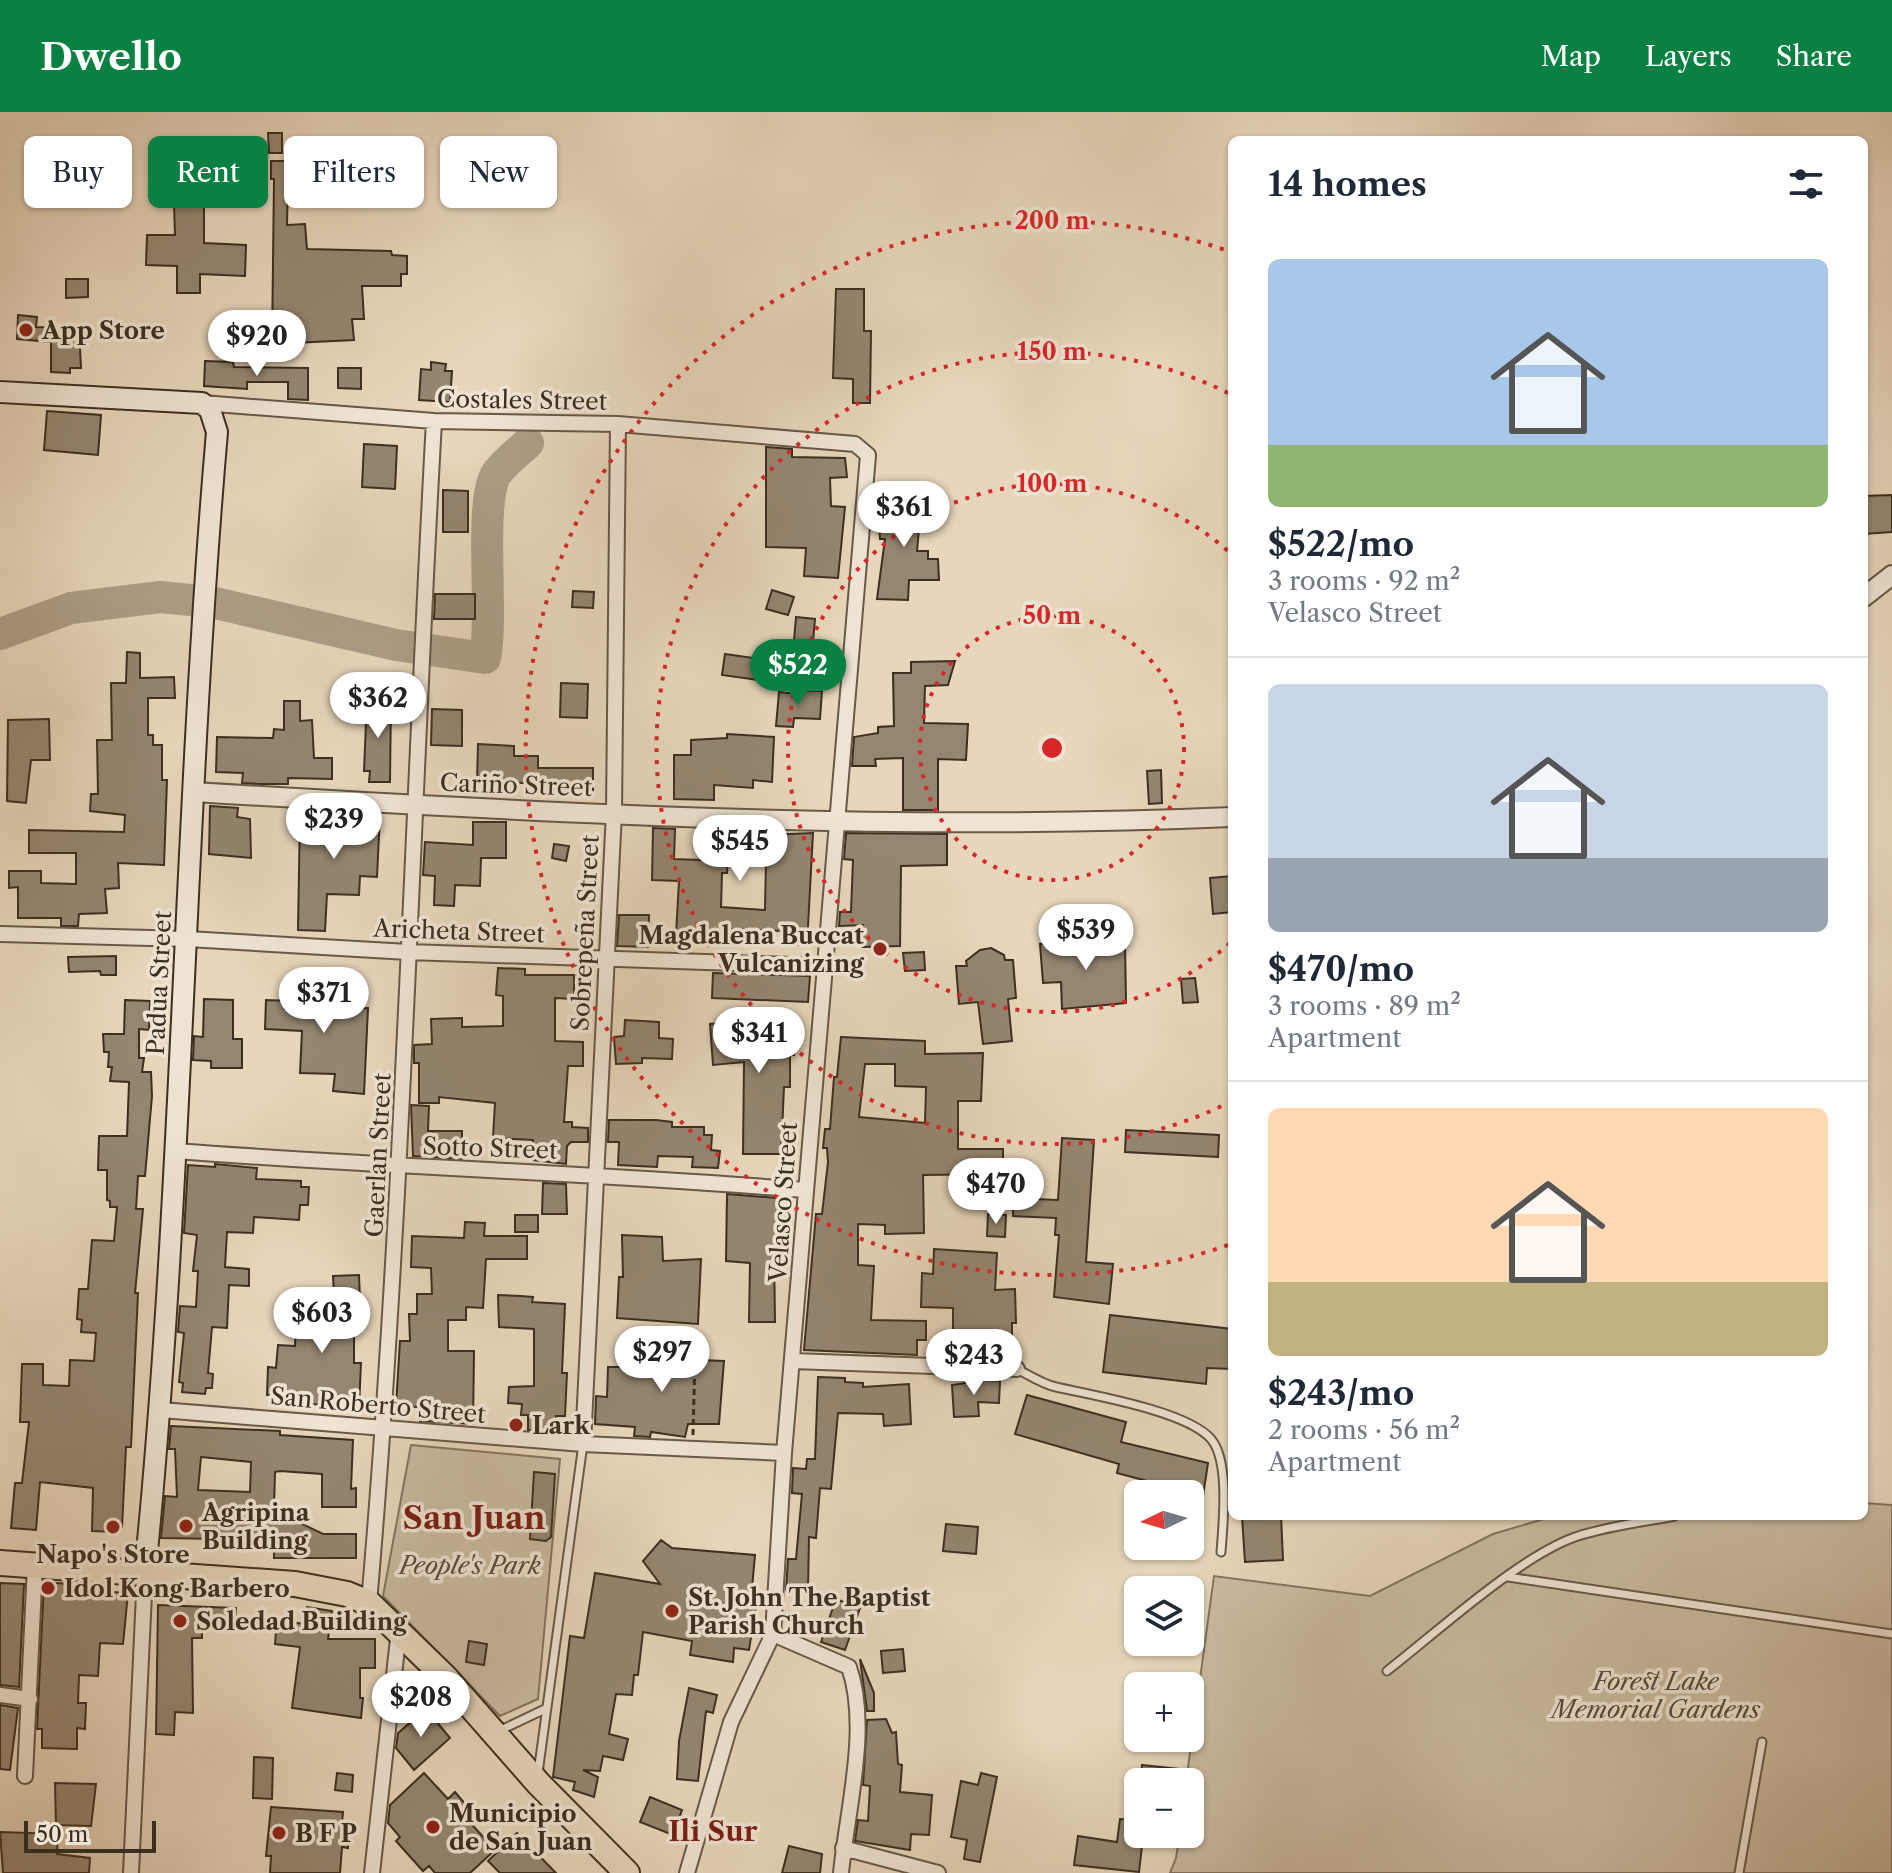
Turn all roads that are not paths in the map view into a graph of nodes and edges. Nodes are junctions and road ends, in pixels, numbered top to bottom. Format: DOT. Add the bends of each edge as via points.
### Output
graph roads {
  1 [pos="0,392"];
  2 [pos="202,403"];
  3 [pos="434,421"];
  4 [pos="618,424"];
  5 [pos="842,443"];
  6 [pos="1892,575"];
  7 [pos="1868,594"];
  8 [pos="194,792"];
  9 [pos="413,806"];
  10 [pos="614,812"];
  11 [pos="1228,817"];
  12 [pos="836,821"];
  13 [pos="0,934"];
  14 [pos="188,939"];
  15 [pos="408,952"];
  16 [pos="605,957"];
  17 [pos="825,966"];
  18 [pos="175,1151"];
  19 [pos="401,1168"];
  20 [pos="594,1173"];
  21 [pos="805,1190"];
  22 [pos="793,1361"];
  23 [pos="1017,1369"];
  24 [pos="161,1410"];
  25 [pos="384,1428"];
  26 [pos="583,1444"];
  27 [pos="784,1453"];
  28 [pos="1655,1520"];
  29 [pos="1221,1552"];
  30 [pos="0,1563"];
  31 [pos="35,1565"];
  32 [pos="145,1572"];
  33 [pos="1508,1577"];
  34 [pos="369,1603"];
  35 [pos="399,1630"];
  36 [pos="773,1634"];
  37 [pos="1892,1634"];
  38 [pos="1387,1671"];
  39 [pos="0,1695"];
  40 [pos="30,1699"];
  41 [pos="545,1709"];
  42 [pos="494,1733"];
  43 [pos="1762,1742"];
  44 [pos="25,1776"];
  45 [pos="538,1783"];
  46 [pos="843,1848"];
  47 [pos="131,1873"];
  48 [pos="372,1873"];
  49 [pos="627,1873"];
  50 [pos="687,1873"];
  51 [pos="841,1873"];
  52 [pos="938,1873"];
  53 [pos="1739,1873"];
  1 -- 2 [label="main road"];
  2 -- 3 [label="street, Costales Street"];
  2 -- 8 [label="main road, Padua Street" via="217,432"];
  3 -- 4 [label="street, Costales Street"];
  3 -- 9 [label="street, Gaerlan Street"];
  4 -- 5 [label="street, Costales Street"];
  4 -- 10 [label="street, Sobrepeña Street"];
  5 -- 12 [label="street, Velasco Street" via="863,448 869,468"];
  6 -- 7 [label="street"];
  8 -- 9 [label="street, Cariño Street"];
  8 -- 14 [label="main road, Padua Street"];
  9 -- 10 [label="street, Cariño Street"];
  9 -- 15 [label="street, Gaerlan Street"];
  10 -- 12 [label="street, Cariño Street"];
  10 -- 16 [label="street, Sobrepeña Street"];
  11 -- 12 [label="street, Cariño Street" via="1061,824"];
  12 -- 17 [label="street, Velasco Street"];
  13 -- 14 [label="street, Aricheta Street"];
  14 -- 15 [label="street, Aricheta Street"];
  14 -- 18 [label="main road, Padua Street"];
  15 -- 16 [label="street, Aricheta Street"];
  15 -- 19 [label="street, Gaerlan Street"];
  16 -- 17 [label="street, Aricheta Street"];
  16 -- 20 [label="street, Sobrepeña Street"];
  17 -- 21 [label="street, Velasco Street"];
  18 -- 19 [label="street, Sotto Street"];
  18 -- 24 [label="main road, Padua Street"];
  19 -- 20 [label="street, Sotto Street"];
  19 -- 25 [label="street, Gaerlan Street"];
  20 -- 21 [label="street, Sotto Street"];
  20 -- 26 [label="street, Sobrepeña Street"];
  21 -- 22 [label="street, Velasco Street"];
  22 -- 23 [label="street"];
  22 -- 27 [label="street, Velasco Street"];
  23 -- 29 [label="lane" via="1052,1386 1107,1396 1197,1428 1211,1439 1222,1465"];
  24 -- 25 [label="street, San Roberto Street"];
  24 -- 32 [label="main road, Padua Street"];
  25 -- 26 [label="street, San Roberto Street"];
  25 -- 34 [label="street, Gaerlan Street"];
  26 -- 27 [label="street, San Roberto Street"];
  26 -- 41 [label="lane"];
  27 -- 36 [label="street, Velasco Street"];
  28 -- 33 [label="lane" via="1579,1535"];
  30 -- 31 [label="highway"];
  31 -- 32 [label="highway"];
  31 -- 40 [label="street"];
  32 -- 34 [label="highway" via="295,1584"];
  32 -- 47 [label="street"];
  33 -- 37 [label="lane"];
  33 -- 38 [label="lane"];
  34 -- 35 [label="highway"];
  35 -- 42 [label="highway"];
  35 -- 48 [label="street"];
  36 -- 46 [label="street" via="849,1667 856,1687 858,1728"];
  36 -- 50 [label="street, Velasco Street" via="731,1722"];
  39 -- 40 [label="street"];
  40 -- 44 [label="street"];
  41 -- 42 [label="lane"];
  41 -- 45 [label="lane"];
  42 -- 45 [label="highway"];
  43 -- 53 [label="lane"];
  45 -- 49 [label="highway"];
  46 -- 51 [label="street"];
  46 -- 52 [label="street"];
}
